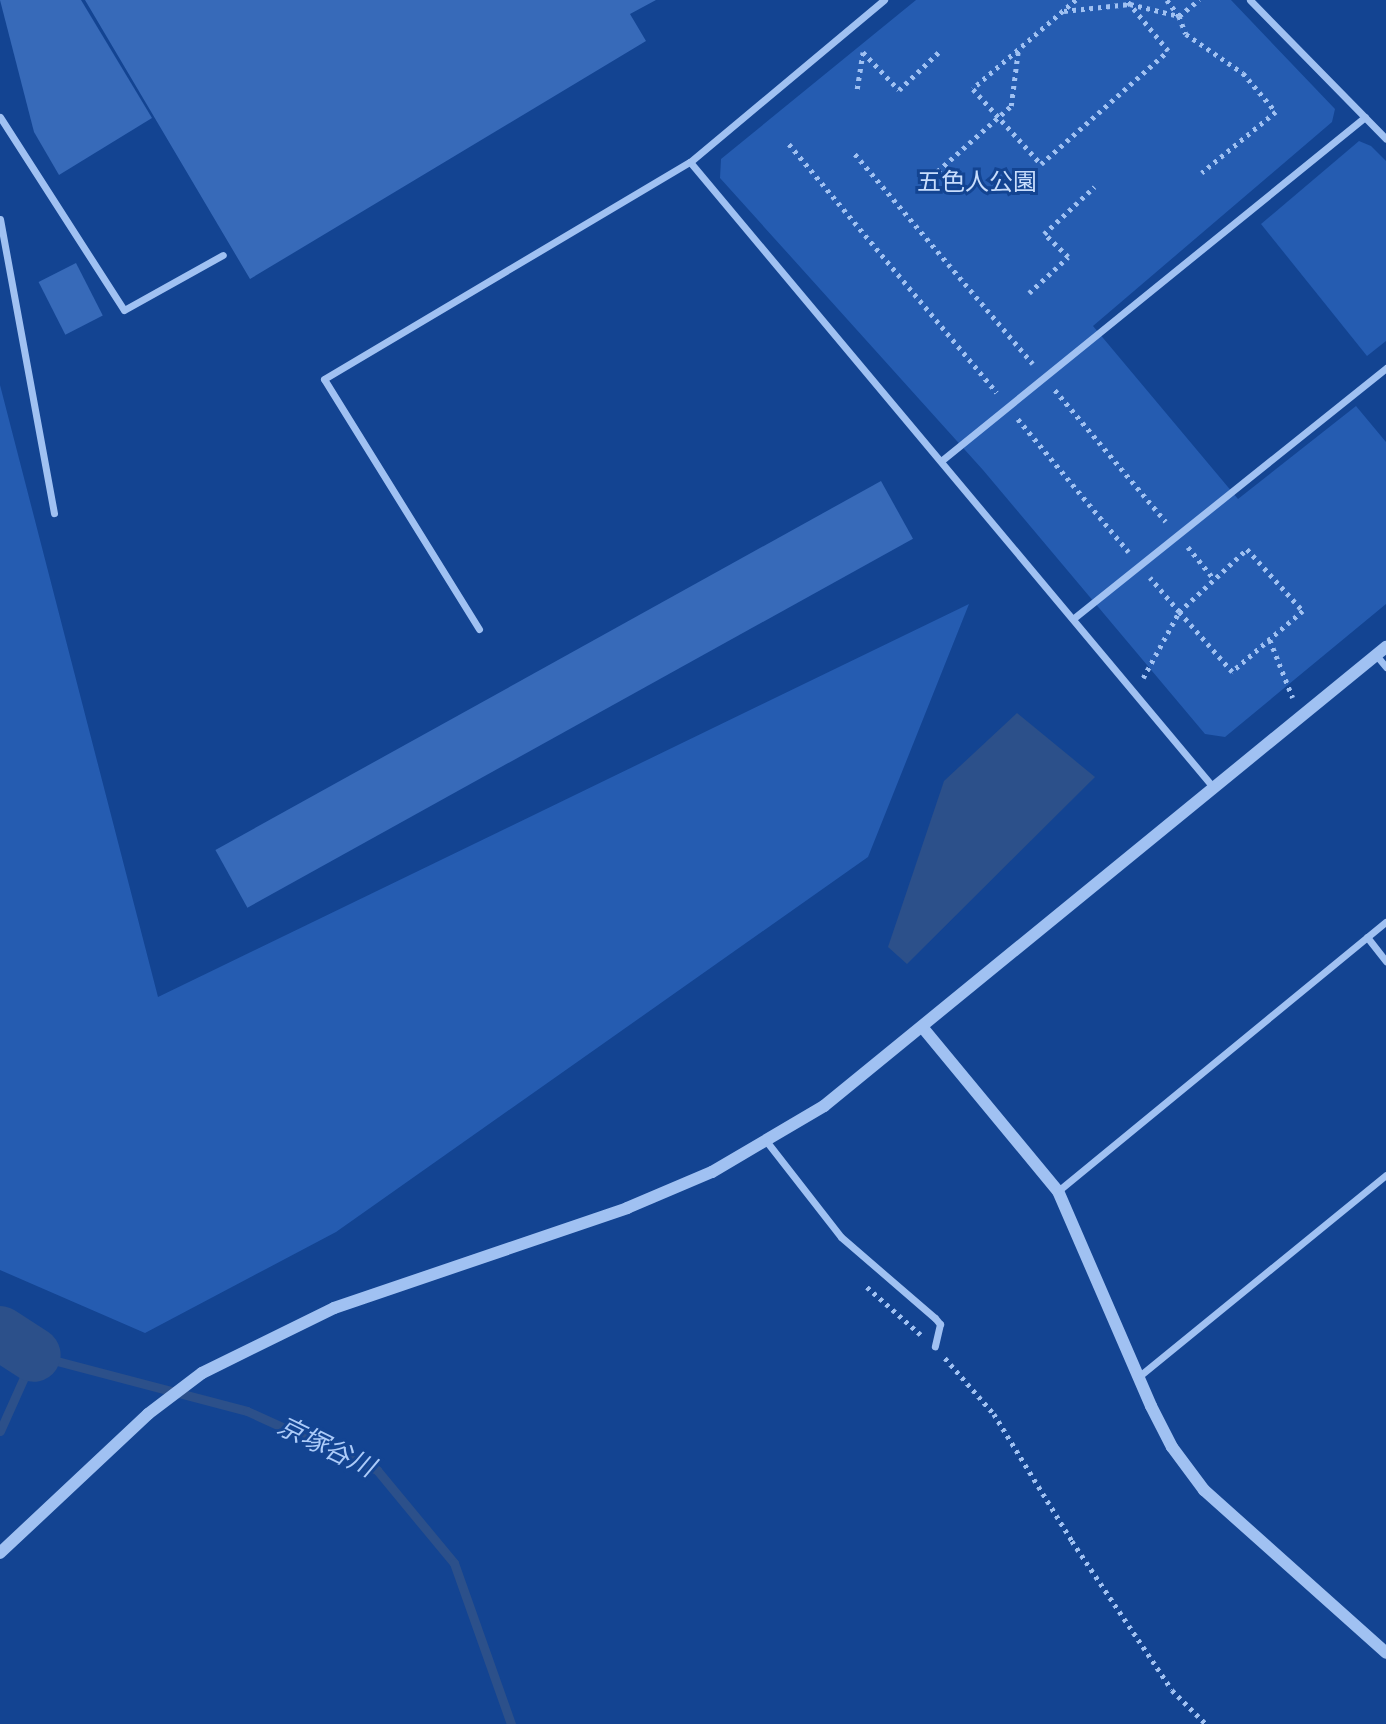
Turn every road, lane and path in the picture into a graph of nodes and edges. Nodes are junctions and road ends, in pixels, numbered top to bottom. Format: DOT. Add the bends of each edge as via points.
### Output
graph roads {
  1 [pos="884,0"];
  2 [pos="1076,0"];
  3 [pos="1167,0"];
  4 [pos="1199,0"];
  5 [pos="1250,0"];
  6 [pos="1128,2"];
  7 [pos="1063,11"];
  8 [pos="1179,16"];
  9 [pos="941,50"];
  10 [pos="1018,50"];
  11 [pos="857,89"];
  12 [pos="0,117"];
  13 [pos="1365,117"];
  14 [pos="998,118"];
  15 [pos="1386,139"];
  16 [pos="789,144"];
  17 [pos="690,162"];
  18 [pos="1202,173"];
  19 [pos="931,177"];
  20 [pos="1094,187"];
  21 [pos="0,219"];
  22 [pos="223,255"];
  23 [pos="1029,293"];
  24 [pos="1386,368"];
  25 [pos="1002,399"];
  26 [pos="1010,410"];
  27 [pos="941,461"];
  28 [pos="54,513"];
  29 [pos="1135,559"];
  30 [pos="1143,569"];
  31 [pos="1179,612"];
  32 [pos="1074,618"];
  33 [pos="479,629"];
  34 [pos="1270,640"];
  35 [pos="1381,651"];
  36 [pos="1386,667"];
  37 [pos="1135,693"];
  38 [pos="1301,720"];
  39 [pos="1213,787"];
  40 [pos="1386,922"];
  41 [pos="1367,937"];
  42 [pos="1386,961"];
  43 [pos="923,1028"];
  44 [pos="767,1142"];
  45 [pos="1386,1175"];
  46 [pos="1058,1191"];
  47 [pos="859,1276"];
  48 [pos="935,1346"];
  49 [pos="1137,1378"];
  50 [pos="0,1553"];
  51 [pos="1386,1653"];
  52 [pos="1206,1724"];
  1 -- 17 [label="street"];
  2 -- 7 [label="path"];
  3 -- 8 [label="path"];
  4 -- 8 [label="path"];
  5 -- 13 [label="street"];
  6 -- 7 [label="path"];
  6 -- 8 [label="path"];
  6 -- 14 [label="path" via="1168,51 1041,164"];
  7 -- 10 [label="path"];
  8 -- 18 [label="path" via="1186,34 1243,73 1276,112"];
  9 -- 11 [label="path" via="899,90 863,52"];
  10 -- 14 [label="path" via="1012,106"];
  10 -- 14 [label="path" via="973,89"];
  12 -- 22 [label="street" via="124,310"];
  13 -- 15 [label="street"];
  13 -- 27 [label="street"];
  14 -- 19 [label="path"];
  16 -- 25 [label="path"];
  17 -- 27 [label="street"];
  17 -- 33 [label="street" via="324,379"];
  20 -- 23 [label="path" via="1044,234 1068,257"];
  21 -- 28 [label="street"];
  24 -- 32 [label="street"];
  26 -- 29 [label="path"];
  27 -- 32 [label="street"];
  30 -- 31 [label="path"];
  31 -- 34 [label="path" via="1232,672"];
  31 -- 34 [label="path" via="1247,549 1303,611"];
  31 -- 37 [label="path"];
  32 -- 37 [label="street"];
  34 -- 38 [label="path"];
  35 -- 36 [label="street"];
  35 -- 38 [label="street"];
  37 -- 39 [label="street"];
  38 -- 39 [label="street"];
  39 -- 43 [label="street"];
  40 -- 41 [label="street"];
  41 -- 42 [label="street"];
  41 -- 46 [label="street"];
  43 -- 44 [label="street" via="824,1106"];
  43 -- 46 [label="street"];
  44 -- 48 [label="street" via="841,1237 940,1324"];
  44 -- 50 [label="street" via="712,1172 627,1208 334,1308 202,1373 148,1414"];
  45 -- 49 [label="street"];
  46 -- 49 [label="street"];
  47 -- 48 [label="path" via="874,1295"];
  48 -- 52 [label="path" via="994,1414 1172,1690"];
  49 -- 51 [label="street" via="1172,1447 1204,1490"];
}
